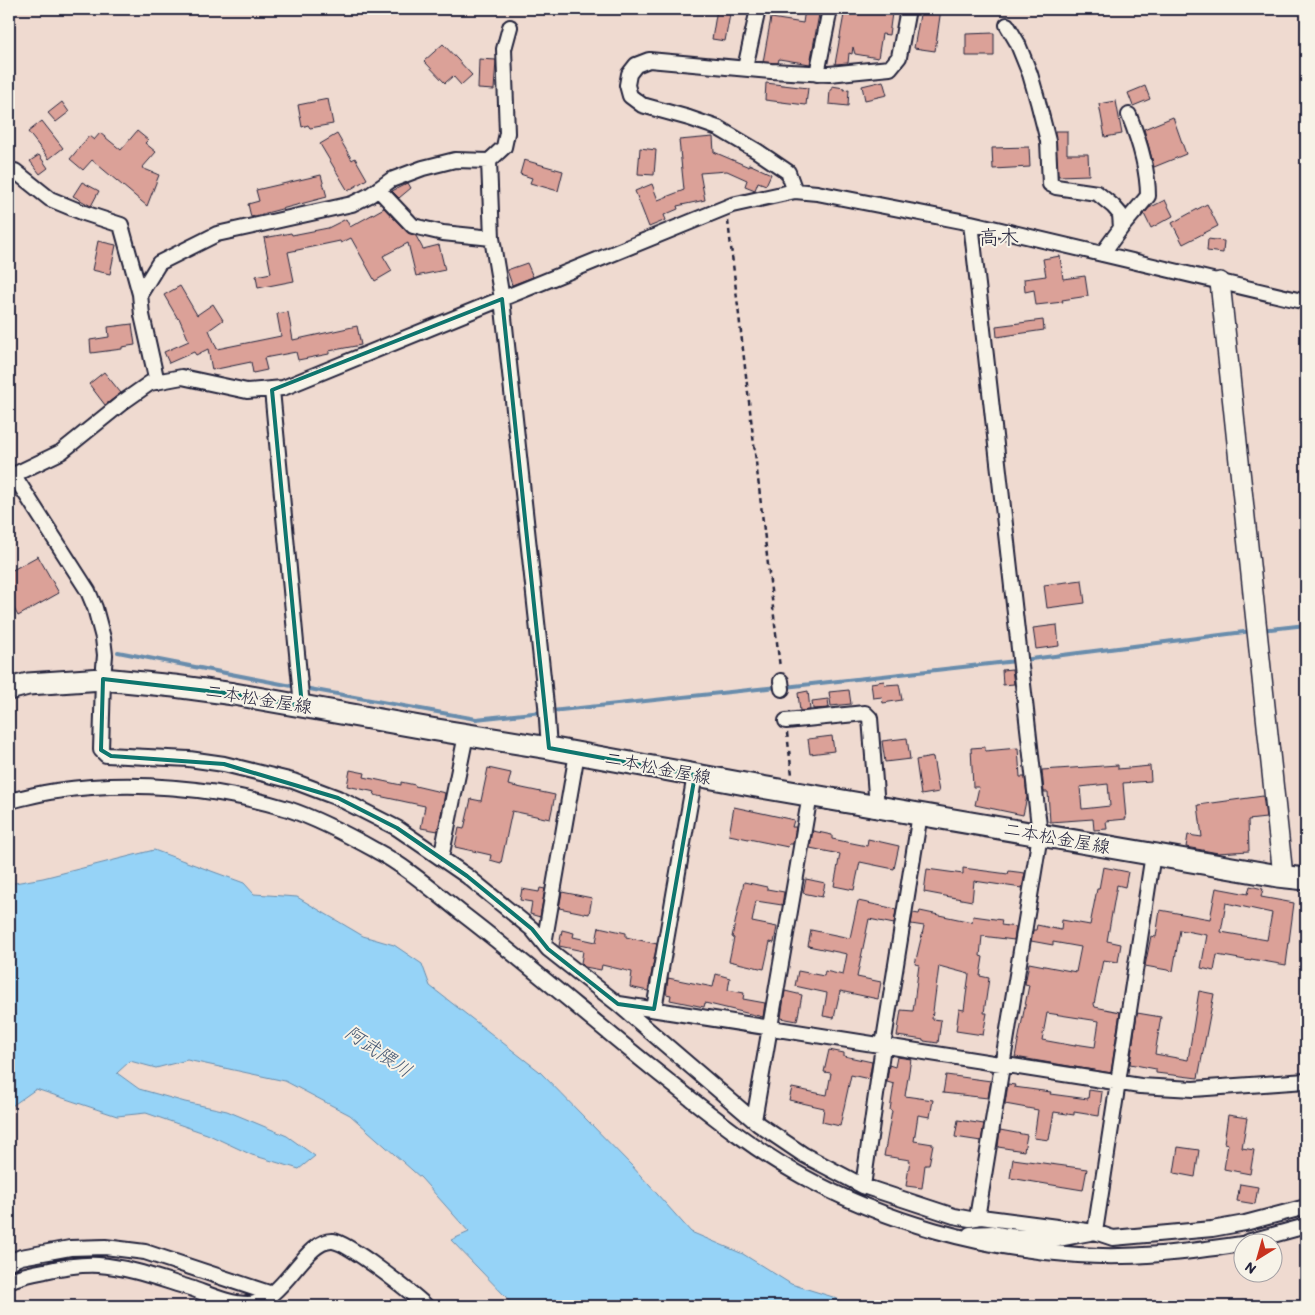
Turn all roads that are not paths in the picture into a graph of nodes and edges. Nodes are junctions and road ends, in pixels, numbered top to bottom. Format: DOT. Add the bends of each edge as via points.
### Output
graph roads {
  1 [pos="758,9"];
  2 [pos="830,9"];
  3 [pos="908,9"];
  4 [pos="1007,24"];
  5 [pos="510,27"];
  6 [pos="744,68"];
  7 [pos="818,74"];
  8 [pos="1129,115"];
  9 [pos="489,161"];
  10 [pos="15,171"];
  11 [pos="378,189"];
  12 [pos="795,191"];
  13 [pos="971,223"];
  14 [pos="1121,228"];
  15 [pos="492,238"];
  16 [pos="1102,254"];
  17 [pos="1220,282"];
  18 [pos="140,294"];
  19 [pos="502,300"];
  20 [pos="1306,302"];
  21 [pos="157,382"];
  22 [pos="272,390"];
  23 [pos="11,476"];
  24 [pos="103,679"];
  25 [pos="9,689"];
  26 [pos="301,695"];
  27 [pos="786,721"];
  28 [pos="466,735"];
  29 [pos="549,748"];
  30 [pos="577,753"];
  31 [pos="695,775"];
  32 [pos="802,793"];
  33 [pos="9,801"];
  34 [pos="877,807"];
  35 [pos="920,814"];
  36 [pos="1040,835"];
  37 [pos="1154,854"];
  38 [pos="441,858"];
  39 [pos="1283,876"];
  40 [pos="1306,879"];
  41 [pos="544,944"];
  42 [pos="618,1004"];
  43 [pos="654,1009"];
  44 [pos="769,1028"];
  45 [pos="883,1046"];
  46 [pos="1003,1064"];
  47 [pos="1118,1082"];
  48 [pos="1306,1082"];
  49 [pos="754,1120"];
  50 [pos="863,1186"];
  51 [pos="1306,1207"];
  52 [pos="977,1218"];
  53 [pos="1306,1226"];
  54 [pos="1095,1232"];
  55 [pos="1282,1233"];
  56 [pos="960,1236"];
  57 [pos="1232,1245"];
  58 [pos="9,1262"];
  59 [pos="9,1281"];
  60 [pos="272,1294"];
  61 [pos="215,1302"];
  62 [pos="426,1306"];
  1 -- 6 [label="street"];
  2 -- 7 [label="street"];
  3 -- 7 [label="street" via="899,57 890,68"];
  4 -- 14 [label="street" via="1030,74 1041,112 1048,140 1050,184 1097,193 1120,214"];
  5 -- 9 [label="street" via="504,49 507,133 504,147"];
  6 -- 7 [label="street"];
  6 -- 12 [label="street" via="649,60 636,65 629,74 627,85 630,96 642,105 718,128 757,151 788,172"];
  8 -- 14 [label="street" via="1145,168 1148,196"];
  9 -- 11 [label="street" via="455,160 423,168 390,180"];
  9 -- 15 [label="street"];
  10 -- 18 [label="street" via="50,199 121,225"];
  11 -- 15 [label="street" via="413,226"];
  11 -- 18 [label="street" via="352,204 217,234 159,262"];
  12 -- 13 [label="street"];
  12 -- 19 [label="street" via="727,208"];
  13 -- 16 [label="street"];
  13 -- 36 [label="street"];
  14 -- 16 [label="street"];
  15 -- 19 [label="street"];
  16 -- 17 [label="street"];
  17 -- 20 [label="street"];
  17 -- 39 [label="street"];
  18 -- 21 [label="street"];
  19 -- 22 [label="street" via="293,385"];
  19 -- 29 [label="street"];
  21 -- 22 [label="street" via="182,377 237,390"];
  21 -- 23 [label="street" via="123,402 62,452"];
  22 -- 26 [label="street"];
  23 -- 24 [label="street" via="88,591 103,638"];
  24 -- 25 [label="main road, 二本松金屋線" via="28,684"];
  24 -- 26 [label="main road, 二本松金屋線" via="224,692"];
  24 -- 38 [label="street" via="102,750 106,755 189,759 293,781 338,798 397,828"];
  26 -- 28 [label="main road, 二本松金屋線"];
  27 -- 34 [label="street" via="864,713 870,718"];
  28 -- 29 [label="main road, 二本松金屋線"];
  28 -- 38 [label="street"];
  29 -- 30 [label="main road, 二本松金屋線"];
  30 -- 31 [label="main road, 二本松金屋線"];
  30 -- 41 [label="street"];
  31 -- 32 [label="main road, 二本松金屋線"];
  31 -- 43 [label="street"];
  32 -- 34 [label="main road, 二本松金屋線"];
  32 -- 44 [label="street"];
  33 -- 56 [label="street" via="55,791 100,787 178,788 233,796 289,810 341,833 379,852 425,884 745,1141 801,1176 885,1216"];
  34 -- 35 [label="main road, 二本松金屋線"];
  35 -- 36 [label="main road, 二本松金屋線"];
  35 -- 45 [label="street"];
  36 -- 37 [label="main road, 二本松金屋線"];
  36 -- 46 [label="street"];
  37 -- 39 [label="main road, 二本松金屋線"];
  37 -- 47 [label="street"];
  38 -- 41 [label="street" via="532,930"];
  39 -- 40 [label="main road, 二本松金屋線"];
  41 -- 42 [label="street"];
  42 -- 43 [label="street"];
  42 -- 49 [label="street"];
  43 -- 44 [label="street"];
  44 -- 45 [label="street"];
  44 -- 49 [label="street"];
  45 -- 46 [label="street"];
  45 -- 50 [label="street"];
  46 -- 47 [label="street"];
  46 -- 52 [label="street"];
  47 -- 48 [label="street" via="1193,1088"];
  47 -- 54 [label="street"];
  49 -- 50 [label="street" via="804,1155"];
  50 -- 52 [label="street" via="954,1216"];
  51 -- 54 [label="street" via="1212,1229 1113,1238"];
  52 -- 54 [label="street"];
  53 -- 55 [label="street"];
  54 -- 56 [label="street" via="1058,1239 993,1233"];
  56 -- 57 [label="street" via="1016,1248 1081,1256 1174,1253"];
  58 -- 60 [label="street" via="70,1248 125,1249 145,1252"];
  59 -- 61 [label="street" via="68,1266 99,1265 138,1273"];
  60 -- 61 [label="street" via="256,1303"];
  60 -- 62 [label="street" via="319,1244 333,1241 360,1255"];
}
